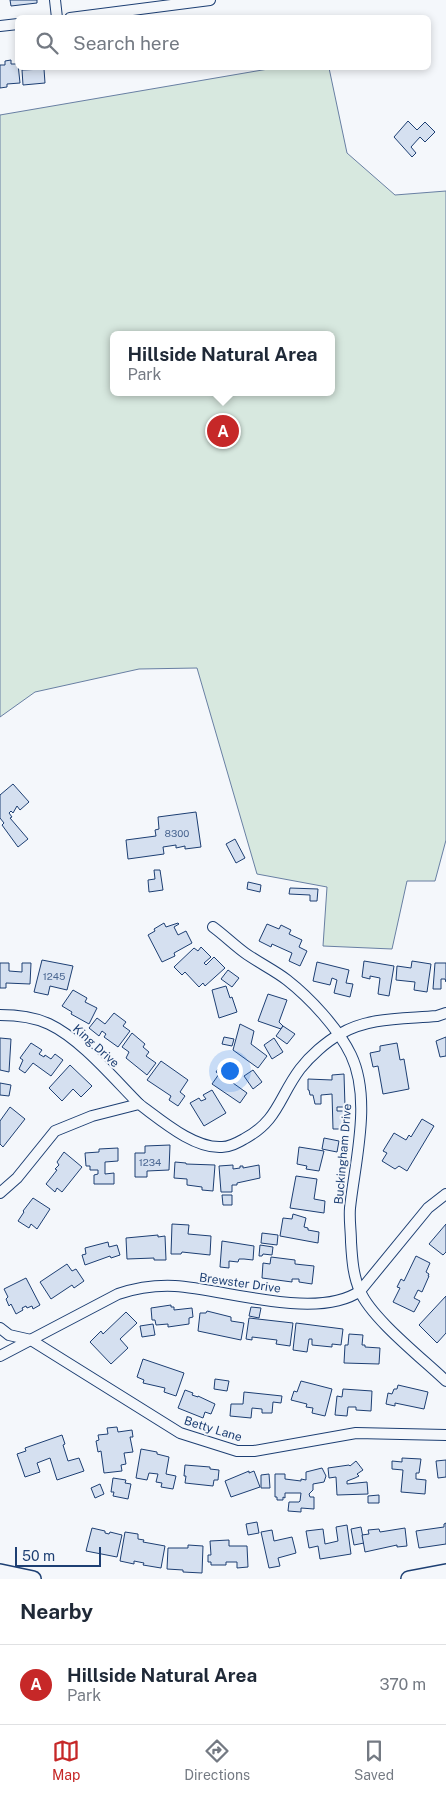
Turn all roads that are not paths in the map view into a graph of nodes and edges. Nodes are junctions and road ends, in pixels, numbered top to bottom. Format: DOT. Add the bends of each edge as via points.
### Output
graph roads {
  1 [pos="55,0"];
  2 [pos="210,0"];
  3 [pos="57,15"];
  4 [pos="93,15"];
  5 [pos="15,24"];
  6 [pos="0,26"];
  7 [pos="213,926"];
  8 [pos="446,1013"];
  9 [pos="0,1014"];
  10 [pos="339,1034"];
  11 [pos="139,1104"];
  12 [pos="0,1194"];
  13 [pos="446,1194"];
  14 [pos="360,1291"];
  15 [pos="0,1328"];
  16 [pos="32,1340"];
  17 [pos="0,1356"];
  18 [pos="446,1381"];
  19 [pos="446,1434"];
  20 [pos="0,1572"];
  21 [pos="446,1572"];
  22 [pos="34,1579"];
  23 [pos="409,1579"];
  1 -- 3 [label="street"];
  2 -- 4 [label="street"];
  5 -- 6 [label="street"];
  7 -- 10 [label="street, Buckingham Drive" via="306,997"];
  8 -- 10 [label="street, King Drive" via="372,1022"];
  9 -- 11 [label="street, King Drive" via="49,1024 68,1036"];
  10 -- 11 [label="street, King Drive" via="300,1069 258,1132 234,1144 223,1147 198,1142"];
  10 -- 14 [label="street, Buckingham Drive" via="357,1068 360,1089 360,1123 350,1211 352,1262"];
  11 -- 12 [label="street" via="92,1116 55,1131"];
  13 -- 14 [label="street, Brewster Drive" via="428,1208"];
  14 -- 16 [label="street, Brewster Drive" via="350,1298 317,1304 175,1286 137,1288 118,1294"];
  14 -- 18 [label="street, Buckingham Drive" via="388,1327"];
  15 -- 16 [label="street, Betty Lane" via="9,1335"];
  16 -- 17 [label="street, Brewster Drive"];
  16 -- 19 [label="street, Betty Lane" via="180,1433 237,1451 254,1451 356,1433"];
  20 -- 22 [label="main road"];
  21 -- 23 [label="main road"];
}
